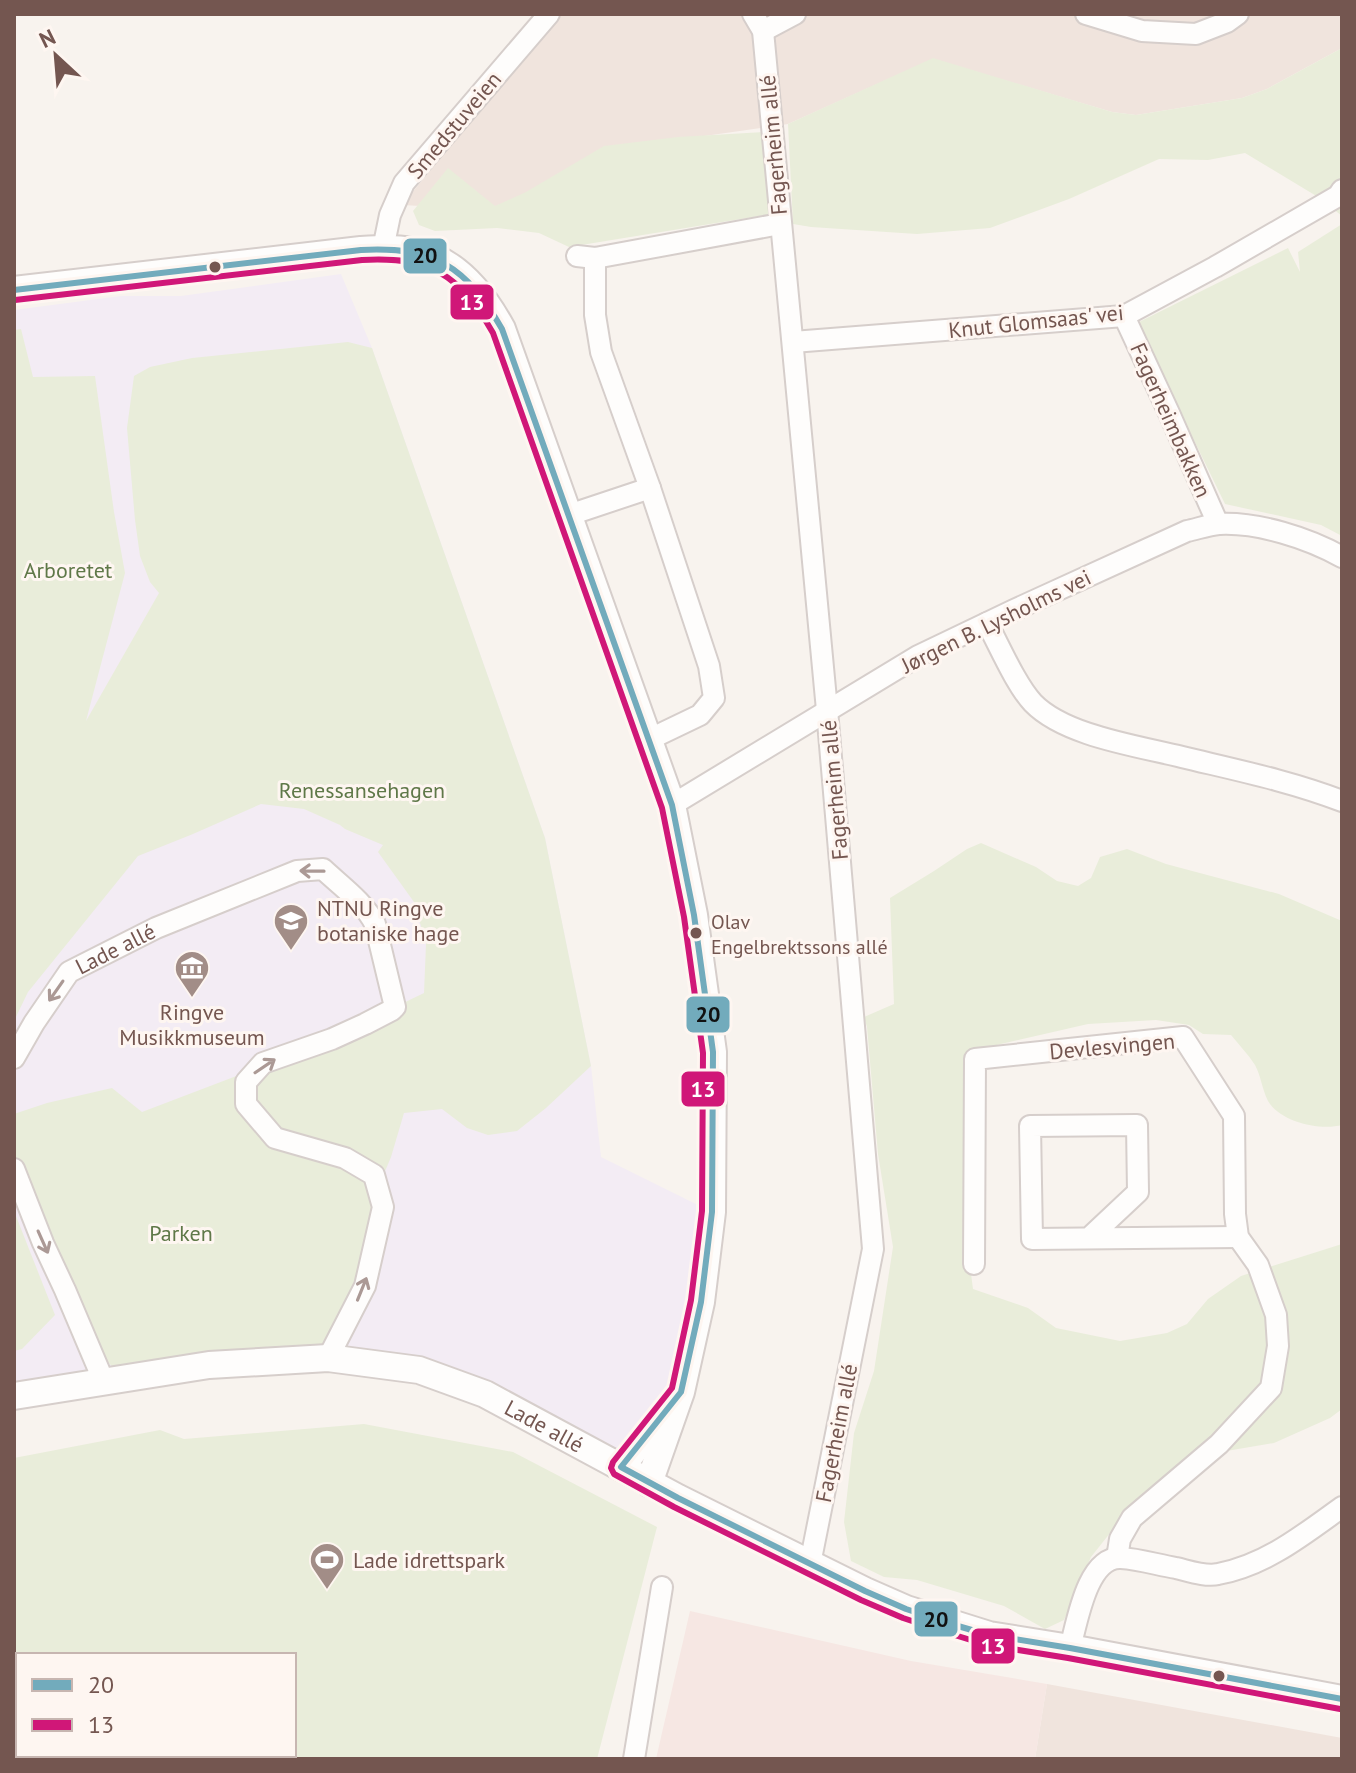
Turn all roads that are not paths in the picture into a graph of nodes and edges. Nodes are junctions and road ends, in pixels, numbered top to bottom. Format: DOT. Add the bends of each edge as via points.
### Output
graph roads {
  1 [pos="549,14"];
  2 [pos="795,14"];
  3 [pos="1086,14"];
  4 [pos="1238,14"];
  5 [pos="758,22"];
  6 [pos="1342,190"];
  7 [pos="780,224"];
  8 [pos="383,249"];
  9 [pos="14,290"];
  10 [pos="1124,316"];
  11 [pos="793,342"];
  12 [pos="650,488"];
  13 [pos="569,515"];
  14 [pos="1218,524"];
  15 [pos="1342,557"];
  16 [pos="987,623"];
  17 [pos="827,710"];
  18 [pos="650,739"];
  19 [pos="1342,801"];
  20 [pos="672,805"];
  21 [pos="14,1058"];
  22 [pos="14,1169"];
  23 [pos="1238,1237"];
  24 [pos="1089,1238"];
  25 [pos="974,1264"];
  26 [pos="328,1358"];
  27 [pos="104,1382"];
  28 [pos="681,1392"];
  29 [pos="14,1396"];
  30 [pos="621,1467"];
  31 [pos="649,1483"];
  32 [pos="1342,1507"];
  33 [pos="1117,1558"];
  34 [pos="810,1564"];
  35 [pos="662,1587"];
  36 [pos="1070,1648"];
  37 [pos="1342,1699"];
  38 [pos="634,1759"];
  1 -- 8 [label="street, Smedstuveien" via="404,183"];
  2 -- 5 [label="street"];
  3 -- 4 [label="street" via="1142,31 1196,34"];
  5 -- 7 [label="street, Fagerheim allé"];
  6 -- 10 [label="street, Knut Glomsaas' vei"];
  7 -- 11 [label="street, Fagerheim allé"];
  7 -- 12 [label="street" via="586,257 601,352"];
  8 -- 9 [label="street"];
  8 -- 13 [label="street" via="436,259 476,289 491,309"];
  10 -- 11 [label="street, Knut Glomsaas' vei"];
  10 -- 14 [label="street, Fagerheimbakken"];
  11 -- 17 [label="street, Fagerheim allé"];
  12 -- 13 [label="street"];
  12 -- 18 [label="street" via="709,666 714,698 700,715"];
  13 -- 18 [label="street"];
  14 -- 15 [label="street, Jørgen B. Lysholms vei" via="1302,538"];
  14 -- 16 [label="street, Jørgen B. Lysholms vei" via="1187,531"];
  16 -- 17 [label="street, Jørgen B. Lysholms vei"];
  16 -- 19 [label="street" via="1025,693 1071,728"];
  17 -- 20 [label="street, Jørgen B. Lysholms vei"];
  17 -- 34 [label="street, Fagerheim allé" via="873,1249"];
  18 -- 20 [label="street"];
  20 -- 28 [label="street" via="713,1052 712,1212 701,1302"];
  26 -- 21 [label="street, Lade allé, one-way" via="365,1286 383,1207 374,1175 345,1158 275,1138 246,1104 246,1082 263,1063 332,1039 395,1007 375,924 348,891 323,869 297,871 156,928 69,972"];
  22 -- 27 [label="street, one-way"];
  23 -- 24 [label="street"];
  23 -- 25 [label="street, Devlesvingen" via="1234,1116 1183,1037 975,1059"];
  23 -- 33 [label="street, Devlesvingen" via="1258,1265 1276,1315 1278,1346 1271,1388 1219,1444 1132,1518"];
  24 -- 24 [label="street" via="1032,1239 1030,1126 1137,1125 1138,1192"];
  26 -- 27 [label="street, Lade allé" via="209,1365"];
  26 -- 30 [label="street, Lade allé" via="419,1370 485,1394"];
  27 -- 29 [label="street, Lade allé"];
  28 -- 30 [label="street"];
  28 -- 31 [label="street"];
  30 -- 31 [label="street, Lade allé"];
  31 -- 34 [label="street, Lade allé"];
  32 -- 33 [label="street" via="1283,1549 1250,1566 1214,1575"];
  33 -- 36 [label="street, Devlesvingen" via="1093,1574"];
  34 -- 36 [label="street, Lade allé" via="951,1624"];
  35 -- 38 [label="street"];
  36 -- 37 [label="street, Lade allé"];
}
